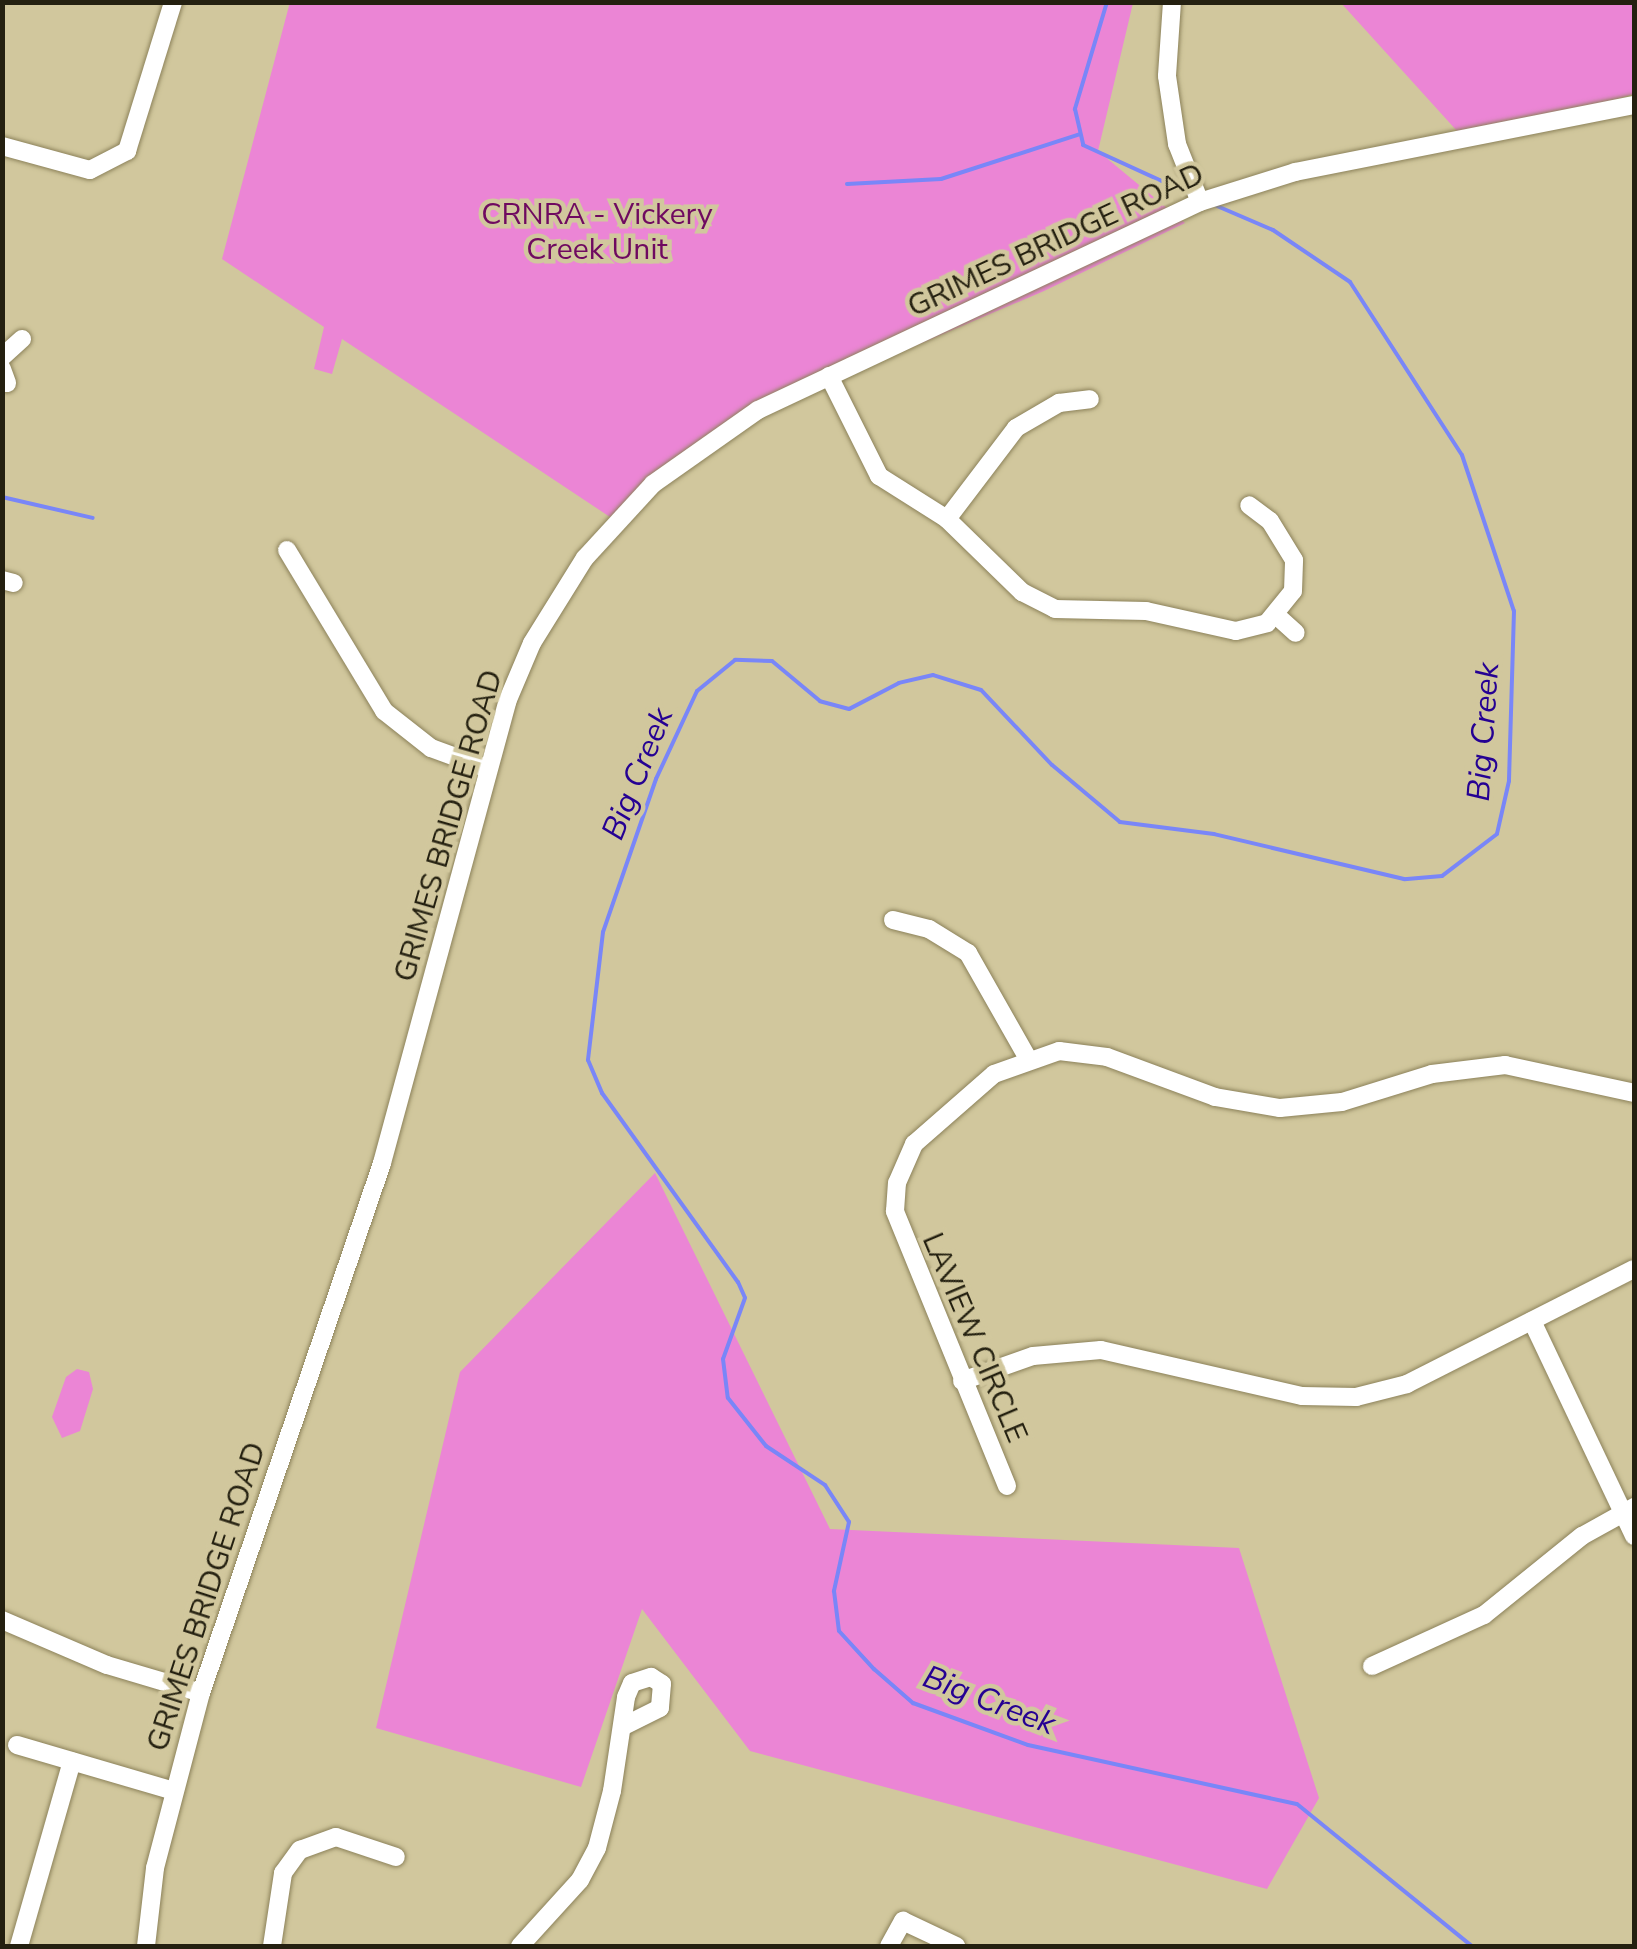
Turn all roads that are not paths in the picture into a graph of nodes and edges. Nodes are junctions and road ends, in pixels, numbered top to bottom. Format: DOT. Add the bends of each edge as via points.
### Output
graph roads {
  1 [pos="173,2"];
  2 [pos="1172,2"];
  3 [pos="1634,105"];
  4 [pos="2,146"];
  5 [pos="1200,202"];
  6 [pos="22,339"];
  7 [pos="2,357"];
  8 [pos="829,376"];
  9 [pos="1090,399"];
  10 [pos="1249,505"];
  11 [pos="947,519"];
  12 [pos="286,550"];
  13 [pos="1277,616"];
  14 [pos="1296,633"];
  15 [pos="488,769"];
  16 [pos="893,920"];
  17 [pos="1027,1057"];
  18 [pos="1634,1094"];
  19 [pos="1634,1268"];
  20 [pos="1532,1321"];
  21 [pos="962,1382"];
  22 [pos="1008,1486"];
  23 [pos="1629,1509"];
  24 [pos="1634,1536"];
  25 [pos="2,1620"];
  26 [pos="1372,1666"];
  27 [pos="201,1693"];
  28 [pos="622,1727"];
  29 [pos="17,1745"];
  30 [pos="72,1761"];
  31 [pos="174,1791"];
  32 [pos="396,1857"];
  33 [pos="19,1946"];
  34 [pos="146,1946"];
  35 [pos="272,1946"];
  36 [pos="520,1946"];
  37 [pos="890,1946"];
  38 [pos="956,1946"];
  1 -- 4 [label="street" via="126,151 90,170"];
  2 -- 5 [label="street" via="1168,76 1177,144"];
  3 -- 5 [label="street, GRIMES BRIDGE ROAD" via="1254,184"];
  5 -- 8 [label="street, GRIMES BRIDGE ROAD"];
  6 -- 7 [label="street"];
  8 -- 11 [label="street" via="879,476"];
  8 -- 15 [label="street, GRIMES BRIDGE ROAD" via="703,444 608,529 532,643"];
  9 -- 11 [label="street" via="1060,403 1016,428"];
  10 -- 13 [label="street" via="1270,521 1294,560 1293,591"];
  11 -- 13 [label="street" via="1022,592 1055,610 1146,612 1236,631"];
  12 -- 15 [label="street" via="384,712 432,748"];
  13 -- 14 [label="street"];
  15 -- 27 [label="street, GRIMES BRIDGE ROAD" via="382,1164"];
  16 -- 17 [label="street" via="929,928 968,953"];
  17 -- 18 [label="street, LAVIEW CIRCLE" via="1091,1053 1215,1097 1280,1108 1342,1102 1432,1074 1505,1065"];
  17 -- 21 [label="street, LAVIEW CIRCLE" via="994,1074 926,1131 897,1182 899,1235"];
  19 -- 20 [label="street"];
  20 -- 21 [label="street" via="1407,1384 1356,1398 1302,1396 1101,1350 1033,1356"];
  20 -- 23 [label="street"];
  21 -- 22 [label="street, LAVIEW CIRCLE"];
  23 -- 24 [label="street"];
  23 -- 26 [label="street" via="1484,1615"];
  25 -- 27 [label="street" via="107,1665"];
  27 -- 31 [label="street, GRIMES BRIDGE ROAD"];
  28 -- 36 [label="street" via="597,1848 580,1880"];
  29 -- 30 [label="street"];
  30 -- 31 [label="street"];
  30 -- 33 [label="street"];
  31 -- 34 [label="street, GRIMES BRIDGE ROAD"];
  32 -- 35 [label="street" via="336,1836 300,1850 283,1873"];
  37 -- 38 [label="street" via="903,1921"];
}
